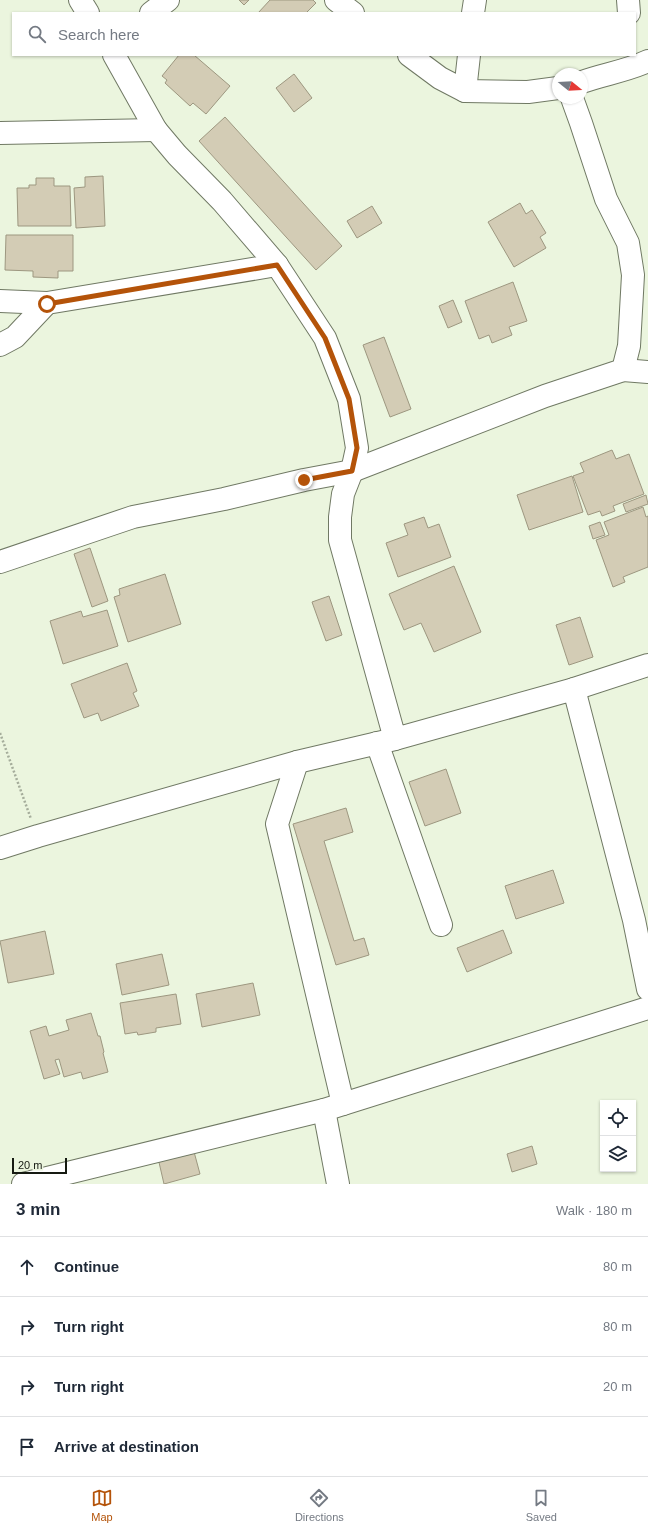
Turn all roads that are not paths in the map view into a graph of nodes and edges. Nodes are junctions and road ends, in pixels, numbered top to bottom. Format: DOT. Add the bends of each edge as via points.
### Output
graph roads {
  1 [pos="80,0"];
  2 [pos="168,0"];
  3 [pos="336,0"];
  4 [pos="475,0"];
  5 [pos="628,0"];
  6 [pos="87,12"];
  7 [pos="152,12"];
  8 [pos="352,12"];
  9 [pos="473,12"];
  10 [pos="630,12"];
  11 [pos="115,56"];
  12 [pos="410,56"];
  13 [pos="469,56"];
  14 [pos="640,61"];
  15 [pos="588,80"];
  16 [pos="552,89"];
  17 [pos="465,91"];
  18 [pos="574,104"];
  19 [pos="156,130"];
  20 [pos="0,133"];
  21 [pos="277,265"];
  22 [pos="0,301"];
  23 [pos="47,304"];
  24 [pos="0,345"];
  25 [pos="623,370"];
  26 [pos="648,372"];
  27 [pos="352,471"];
  28 [pos="0,562"];
  29 [pos="648,665"];
  30 [pos="574,689"];
  31 [pos="386,741"];
  32 [pos="297,762"];
  33 [pos="0,848"];
  34 [pos="641,917"];
  35 [pos="441,925"];
  36 [pos="648,989"];
  37 [pos="648,1008"];
  38 [pos="334,1107"];
  39 [pos="23,1184"];
  40 [pos="338,1184"];
  1 -- 6 [label="street"];
  2 -- 7 [label="street"];
  3 -- 8 [label="street"];
  4 -- 9 [label="street"];
  5 -- 10 [label="street"];
  11 -- 19 [label="street"];
  12 -- 17 [label="street" via="440,78"];
  13 -- 17 [label="street"];
  14 -- 15 [label="street"];
  16 -- 17 [label="street" via="528,92"];
  18 -- 25 [label="street" via="606,199 628,243 633,275 629,346"];
  19 -- 20 [label="street"];
  19 -- 21 [label="street"];
  21 -- 23 [label="street"];
  21 -- 27 [label="street" via="325,338 349,399 357,448"];
  22 -- 23 [label="street"];
  23 -- 24 [label="street" via="15,337"];
  25 -- 26 [label="street"];
  25 -- 27 [label="street" via="545,396"];
  27 -- 28 [label="street" via="132,517"];
  27 -- 31 [label="street" via="343,494 340,540"];
  29 -- 30 [label="street"];
  30 -- 31 [label="street"];
  30 -- 34 [label="street"];
  31 -- 32 [label="street"];
  31 -- 35 [label="street"];
  32 -- 33 [label="street"];
  32 -- 38 [label="street" via="277,824"];
  34 -- 36 [label="street"];
  37 -- 38 [label="street"];
  38 -- 39 [label="street"];
  38 -- 40 [label="street"];
}
